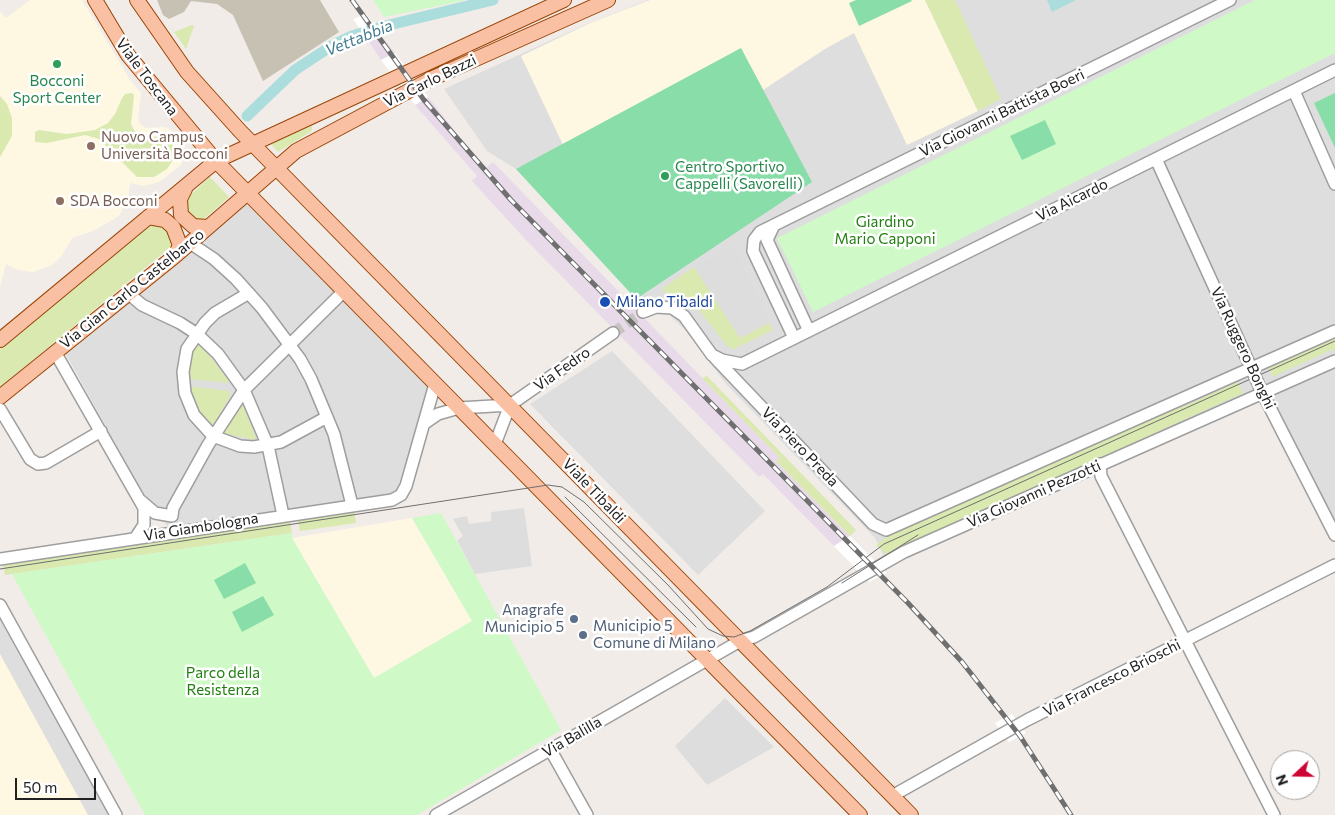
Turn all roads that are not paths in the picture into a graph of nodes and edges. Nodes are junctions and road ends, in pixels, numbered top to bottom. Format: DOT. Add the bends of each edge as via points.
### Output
graph roads {
  1 [pos="95,0"];
  2 [pos="137,0"];
  3 [pos="564,0"];
  4 [pos="608,0"];
  5 [pos="1230,0"];
  6 [pos="1335,70"];
  7 [pos="1294,91"];
  8 [pos="310,117"];
  9 [pos="312,142"];
  10 [pos="253,144"];
  11 [pos="1156,159"];
  12 [pos="216,161"];
  13 [pos="276,168"];
  14 [pos="262,179"];
  15 [pos="1335,184"];
  16 [pos="186,188"];
  17 [pos="246,193"];
  18 [pos="148,217"];
  19 [pos="774,225"];
  20 [pos="208,227"];
  21 [pos="190,243"];
  22 [pos="175,256"];
  23 [pos="344,291"];
  24 [pos="128,293"];
  25 [pos="249,293"];
  26 [pos="644,312"];
  27 [pos="810,331"];
  28 [pos="1335,331"];
  29 [pos="613,333"];
  30 [pos="197,334"];
  31 [pos="794,338"];
  32 [pos="0,340"];
  33 [pos="290,343"];
  34 [pos="55,352"];
  35 [pos="712,355"];
  36 [pos="1335,361"];
  37 [pos="742,364"];
  38 [pos="1252,369"];
  39 [pos="435,384"];
  40 [pos="744,389"];
  41 [pos="244,390"];
  42 [pos="1263,394"];
  43 [pos="0,397"];
  44 [pos="510,405"];
  45 [pos="459,408"];
  46 [pos="0,409"];
  47 [pos="327,417"];
  48 [pos="425,423"];
  49 [pos="101,432"];
  50 [pos="213,436"];
  51 [pos="495,444"];
  52 [pos="268,446"];
  53 [pos="1100,464"];
  54 [pos="140,500"];
  55 [pos="352,505"];
  56 [pos="283,514"];
  57 [pos="172,516"];
  58 [pos="893,528"];
  59 [pos="189,530"];
  60 [pos="1335,535"];
  61 [pos="136,537"];
  62 [pos="0,558"];
  63 [pos="1335,565"];
  64 [pos="0,605"];
  65 [pos="740,641"];
  66 [pos="1186,641"];
  67 [pos="708,661"];
  68 [pos="550,749"];
  69 [pos="892,796"];
  70 [pos="116,815"];
  71 [pos="436,815"];
  72 [pos="587,815"];
  73 [pos="860,815"];
  74 [pos="911,815"];
  75 [pos="1274,815"];
  1 -- 12 [label="main road, Viale Toscana" via="128,55"];
  2 -- 10 [label="main road" via="187,72"];
  3 -- 8 [label="main road, Via Carlo Bazzi"];
  4 -- 9 [label="main road, Via Carlo Bazzi" via="433,78"];
  5 -- 19 [label="street, Via Giovanni Battista Boeri"];
  6 -- 7 [label="street, Via Aicardo"];
  7 -- 11 [label="street, Via Aicardo"];
  7 -- 15 [label="street"];
  8 -- 9 [label="main road" via="320,125"];
  8 -- 10 [label="main road, Via Carlo Bazzi"];
  9 -- 13 [label="main road, Via Carlo Bazzi"];
  10 -- 12 [label="main road, Via Carlo Bazzi"];
  10 -- 13 [label="main road"];
  11 -- 27 [label="street, Via Aicardo"];
  11 -- 38 [label="street, Via Ruggero Bonghi"];
  12 -- 16 [label="main road"];
  12 -- 17 [label="main road, Viale Toscana"];
  13 -- 14 [label="main road, Via Carlo Bazzi"];
  13 -- 44 [label="main road, Viale Tibaldi"];
  14 -- 17 [label="main road, Via Gian Carlo Castelbarco"];
  16 -- 18 [label="main road"];
  16 -- 20 [label="main road" via="178,206 181,215 193,226"];
  17 -- 20 [label="main road, Via Gian Carlo Castelbarco"];
  17 -- 23 [label="main road"];
  18 -- 22 [label="main road" via="165,220 173,227 180,245"];
  18 -- 32 [label="main road"];
  19 -- 27 [label="street" via="767,240"];
  19 -- 31 [label="street, Via Giovanni Battista Boeri" via="760,232 752,251"];
  20 -- 21 [label="main road, Via Gian Carlo Castelbarco"];
  21 -- 22 [label="main road, Via Gian Carlo Castelbarco"];
  21 -- 25 [label="street" via="214,259"];
  22 -- 24 [label="main road, Via Gian Carlo Castelbarco"];
  23 -- 33 [label="street"];
  23 -- 39 [label="main road"];
  24 -- 30 [label="street" via="142,305"];
  24 -- 34 [label="main road, Via Gian Carlo Castelbarco"];
  25 -- 30 [label="street" via="216,313"];
  25 -- 33 [label="street"];
  26 -- 35 [label="street, Via Piero Preda" via="656,307 672,308 684,316"];
  27 -- 31 [label="street, Via Aicardo"];
  28 -- 38 [label="street, Via Giovanni Pezzotti"];
  29 -- 44 [label="street, Via Fedro"];
  30 -- 41 [label="street" via="218,354"];
  30 -- 50 [label="street" via="183,362 185,393 194,415"];
  31 -- 37 [label="street, Via Aicardo"];
  33 -- 41 [label="street"];
  33 -- 47 [label="street" via="312,379"];
  34 -- 43 [label="main road, Via Gian Carlo Castelbarco"];
  34 -- 49 [label="street"];
  35 -- 37 [label="street"];
  35 -- 40 [label="street, Via Piero Preda"];
  36 -- 42 [label="street, Via Giovanni Pezzotti"];
  37 -- 40 [label="street" via="740,376"];
  38 -- 42 [label="street, Via Ruggero Bonghi"];
  38 -- 58 [label="street, Via Giovanni Pezzotti"];
  39 -- 45 [label="main road"];
  39 -- 48 [label="street"];
  40 -- 58 [label="street, Via Piero Preda" via="873,524 886,530"];
  41 -- 50 [label="street"];
  41 -- 52 [label="street"];
  42 -- 53 [label="street, Via Giovanni Pezzotti"];
  42 -- 60 [label="street, Via Ruggero Bonghi"];
  44 -- 45 [label="street"];
  44 -- 51 [label="street"];
  44 -- 65 [label="main road, Viale Tibaldi"];
  45 -- 48 [label="street" via="438,414"];
  45 -- 51 [label="main road"];
  46 -- 49 [label="street" via="30,459 38,464 46,463"];
  47 -- 52 [label="street"];
  47 -- 55 [label="street"];
  48 -- 55 [label="street, Via Giambologna" via="401,495 392,500"];
  49 -- 54 [label="street"];
  50 -- 52 [label="street" via="240,446"];
  50 -- 57 [label="street"];
  51 -- 67 [label="main road"];
  52 -- 56 [label="street"];
  53 -- 65 [label="street, Via Giovanni Pezzotti" via="904,552 754,637"];
  53 -- 66 [label="street" via="1101,476"];
  54 -- 57 [label="street" via="155,513"];
  54 -- 61 [label="street" via="145,517"];
  55 -- 56 [label="street, Via Giambologna"];
  56 -- 59 [label="street, Via Giambologna"];
  57 -- 59 [label="street"];
  59 -- 61 [label="street, Via Giambologna"];
  61 -- 62 [label="street, Via Giambologna"];
  63 -- 66 [label="street, Via Francesco Brioschi"];
  64 -- 70 [label="street"];
  65 -- 67 [label="street, Via Giovanni Pezzotti"];
  65 -- 69 [label="main road, Viale Tibaldi"];
  66 -- 69 [label="street, Via Francesco Brioschi" via="1027,720"];
  66 -- 75 [label="street"];
  67 -- 68 [label="street, Via Balilla"];
  67 -- 73 [label="main road"];
  68 -- 71 [label="street, Via Balilla"];
  68 -- 72 [label="street"];
  69 -- 74 [label="main road, Viale Tibaldi"];
}
